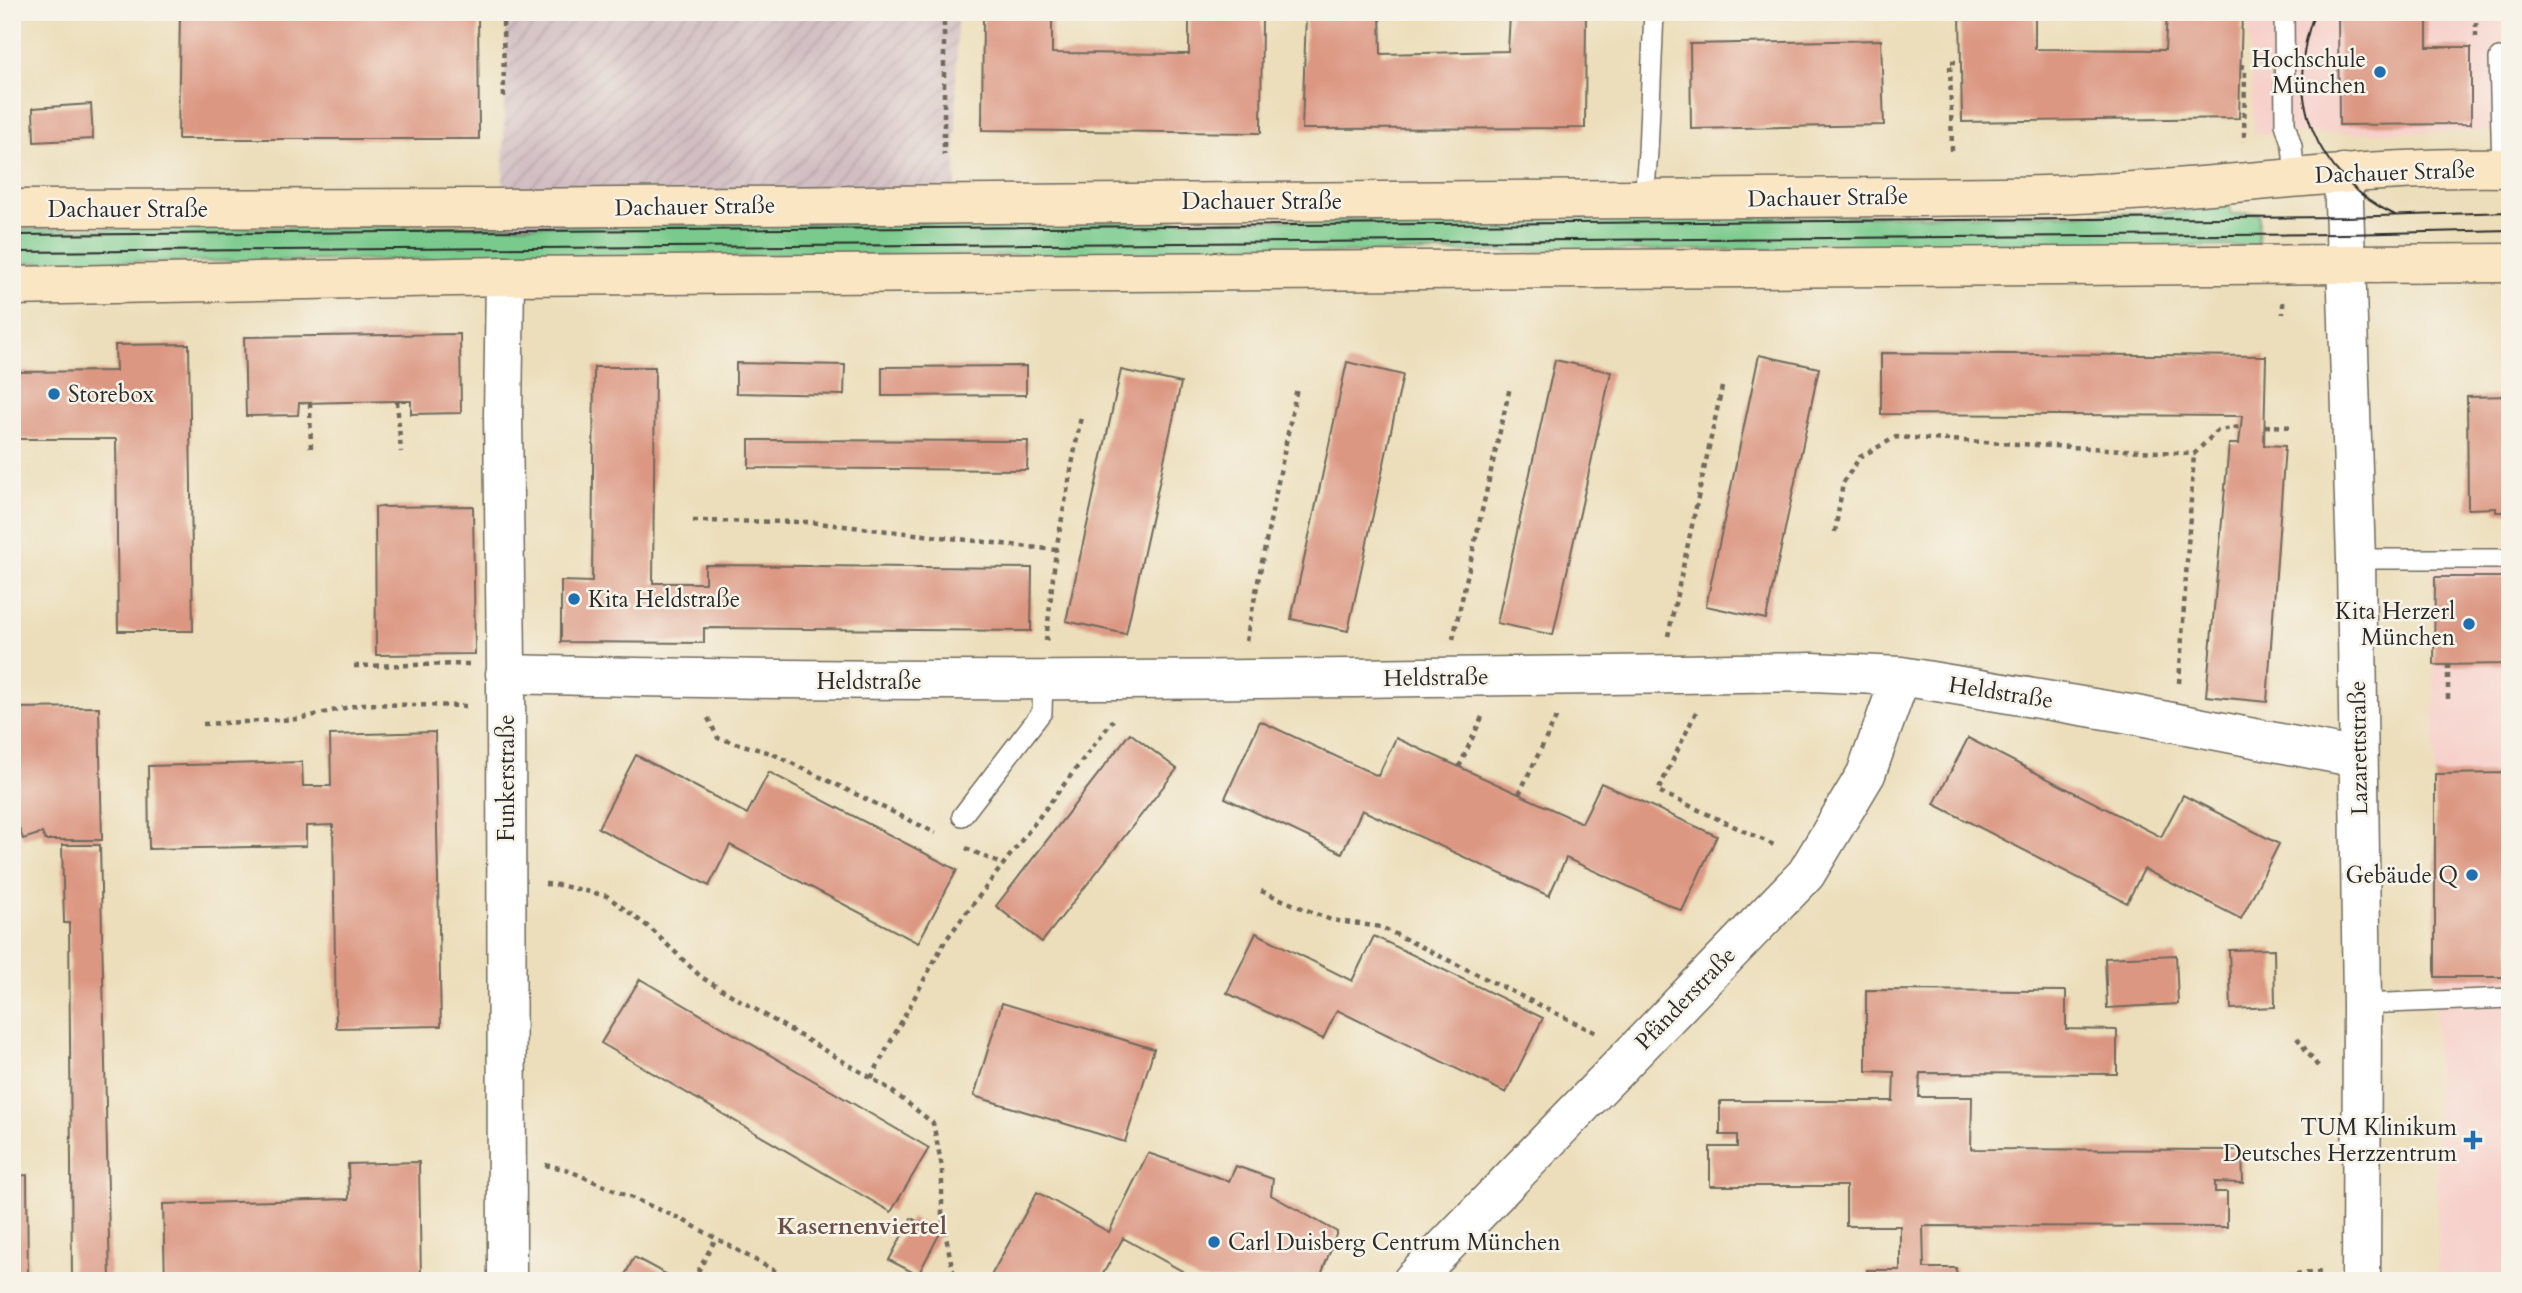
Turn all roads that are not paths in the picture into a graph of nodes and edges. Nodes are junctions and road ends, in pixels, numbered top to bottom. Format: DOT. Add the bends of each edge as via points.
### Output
graph roads {
  1 [pos="1654,12"];
  2 [pos="2284,12"];
  3 [pos="2499,58"];
  4 [pos="2506,168"];
  5 [pos="2343,173"];
  6 [pos="2295,176"];
  7 [pos="1644,199"];
  8 [pos="12,209"];
  9 [pos="2510,263"];
  10 [pos="2346,264"];
  11 [pos="505,276"];
  12 [pos="12,286"];
  13 [pos="2356,559"];
  14 [pos="2510,559"];
  15 [pos="1901,676"];
  16 [pos="1043,681"];
  17 [pos="506,682"];
  18 [pos="2358,758"];
  19 [pos="962,816"];
  20 [pos="2510,998"];
  21 [pos="2362,1004"];
  22 [pos="2361,1275"];
  23 [pos="507,1281"];
  24 [pos="1412,1281"];
  1 -- 7 [label="lane"];
  2 -- 6 [label="lane" via="2285,124"];
  3 -- 4 [label="lane"];
  4 -- 5 [label="main road, Dachauer Straße"];
  5 -- 6 [label="main road, Dachauer Straße"];
  5 -- 10 [label="street, Lazarettstraße"];
  6 -- 7 [label="main road, Dachauer Straße" via="2096,193"];
  7 -- 8 [label="main road, Dachauer Straße"];
  9 -- 10 [label="main road"];
  10 -- 11 [label="main road"];
  10 -- 13 [label="street, Lazarettstraße"];
  11 -- 12 [label="main road"];
  11 -- 17 [label="street, Funkerstraße"];
  13 -- 14 [label="lane"];
  13 -- 18 [label="street, Lazarettstraße"];
  15 -- 16 [label="street, Heldstraße" via="1812,672"];
  15 -- 18 [label="street, Heldstraße"];
  15 -- 24 [label="street, Pfänderstraße" via="1866,774 1806,874"];
  16 -- 17 [label="street, Heldstraße"];
  16 -- 19 [label="lane" via="1042,712"];
  17 -- 23 [label="street, Funkerstraße"];
  18 -- 21 [label="street, Lazarettstraße"];
  20 -- 21 [label="lane"];
  21 -- 22 [label="street, Lazarettstraße"];
}
